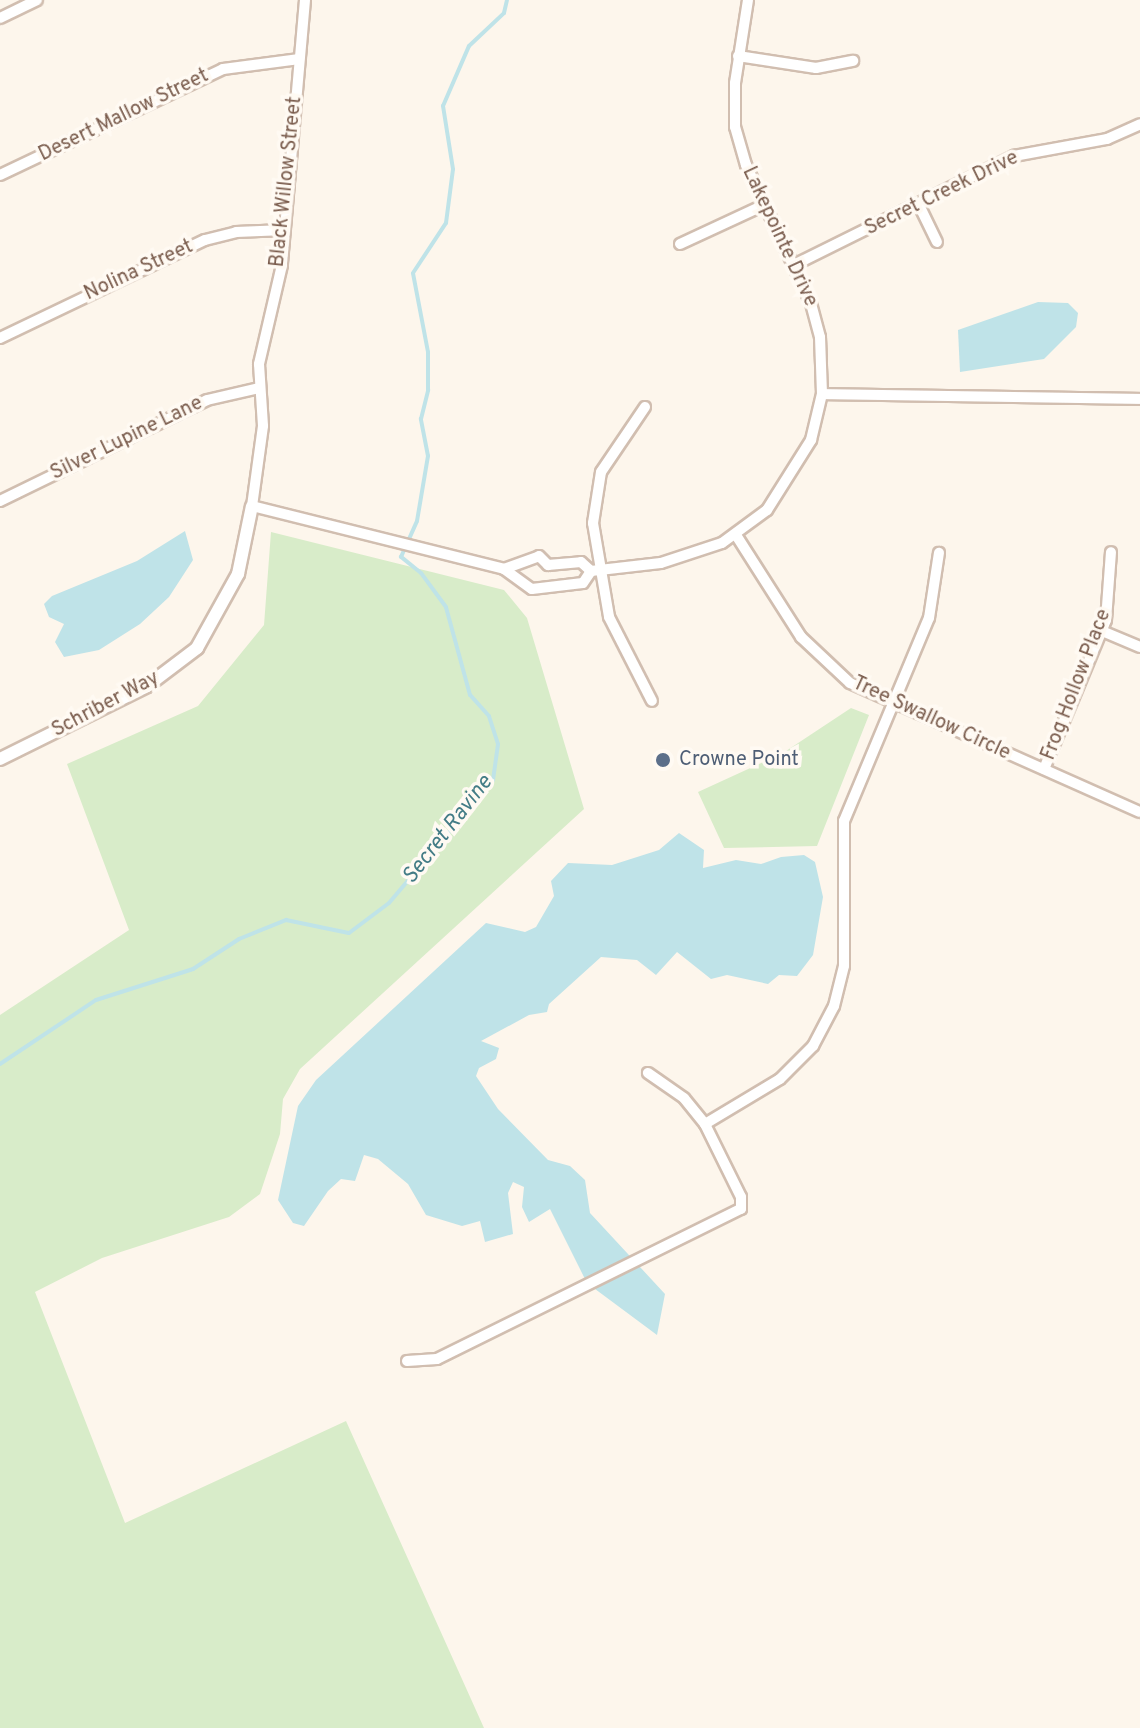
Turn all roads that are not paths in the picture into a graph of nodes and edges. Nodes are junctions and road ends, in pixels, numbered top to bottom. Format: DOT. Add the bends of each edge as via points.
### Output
graph roads {
  1 [pos="37,0"];
  2 [pos="305,0"];
  3 [pos="748,0"];
  4 [pos="0,18"];
  5 [pos="738,56"];
  6 [pos="299,59"];
  7 [pos="853,61"];
  8 [pos="1140,124"];
  9 [pos="0,175"];
  10 [pos="764,205"];
  11 [pos="919,205"];
  12 [pos="285,230"];
  13 [pos="937,242"];
  14 [pos="680,244"];
  15 [pos="794,265"];
  16 [pos="0,338"];
  17 [pos="259,388"];
  18 [pos="822,394"];
  19 [pos="1140,399"];
  20 [pos="645,407"];
  21 [pos="0,501"];
  22 [pos="252,506"];
  23 [pos="736,535"];
  24 [pos="1111,552"];
  25 [pos="939,553"];
  26 [pos="548,565"];
  27 [pos="504,569"];
  28 [pos="595,571"];
  29 [pos="545,587"];
  30 [pos="1102,631"];
  31 [pos="1140,647"];
  32 [pos="652,701"];
  33 [pos="893,706"];
  34 [pos="0,759"];
  35 [pos="1044,769"];
  36 [pos="1140,812"];
  37 [pos="648,1073"];
  38 [pos="705,1124"];
  39 [pos="407,1361"];
  1 -- 4 [label="street"];
  2 -- 6 [label="street, Black Willow Street"];
  3 -- 5 [label="street, Lakepointe Drive"];
  5 -- 7 [label="street" via="816,68"];
  5 -- 10 [label="street, Lakepointe Drive" via="735,127"];
  6 -- 9 [label="street, Desert Mallow Street" via="223,69"];
  6 -- 12 [label="street, Black Willow Street"];
  8 -- 11 [label="street, Secret Creek Drive" via="1107,139 1014,156"];
  10 -- 14 [label="street"];
  10 -- 15 [label="street, Lakepointe Drive"];
  11 -- 13 [label="street"];
  11 -- 15 [label="street, Secret Creek Drive"];
  12 -- 16 [label="street, Nolina Street" via="236,232 205,240"];
  12 -- 17 [label="street, Black Willow Street"];
  15 -- 18 [label="street, Lakepointe Drive" via="820,337"];
  17 -- 21 [label="street, Silver Lupine Lane" via="207,400"];
  17 -- 22 [label="street, Black Willow Street" via="263,426"];
  18 -- 19 [label="street"];
  18 -- 23 [label="street, Lakepointe Drive" via="799,465 767,510"];
  20 -- 28 [label="street" via="608,458 597,486"];
  22 -- 27 [label="street, Lakepointe Drive"];
  22 -- 34 [label="street, Schriber Way" via="238,574 197,648 147,686"];
  23 -- 28 [label="street, Lakepointe Drive" via="682,559"];
  23 -- 33 [label="street, Tree Swallow Circle" via="815,654 850,683"];
  24 -- 30 [label="street, Frog Hollow Place" via="1109,606"];
  25 -- 33 [label="street" via="933,606"];
  26 -- 27 [label="street, Lakepointe Drive" via="539,556"];
  26 -- 28 [label="street, Lakepointe Drive" via="581,562"];
  26 -- 29 [label="street"];
  27 -- 29 [label="street, Lakepointe Drive" via="532,589"];
  28 -- 29 [label="street, Lakepointe Drive" via="583,583"];
  28 -- 32 [label="street" via="609,617"];
  30 -- 31 [label="street"];
  30 -- 35 [label="street, Frog Hollow Place"];
  33 -- 35 [label="street, Tree Swallow Circle"];
  33 -- 38 [label="street" via="844,821 844,966 834,1006 813,1046 780,1079"];
  35 -- 36 [label="street, Tree Swallow Circle"];
  37 -- 38 [label="street" via="684,1098"];
  38 -- 39 [label="street" via="741,1197 741,1209 437,1359"];
}
